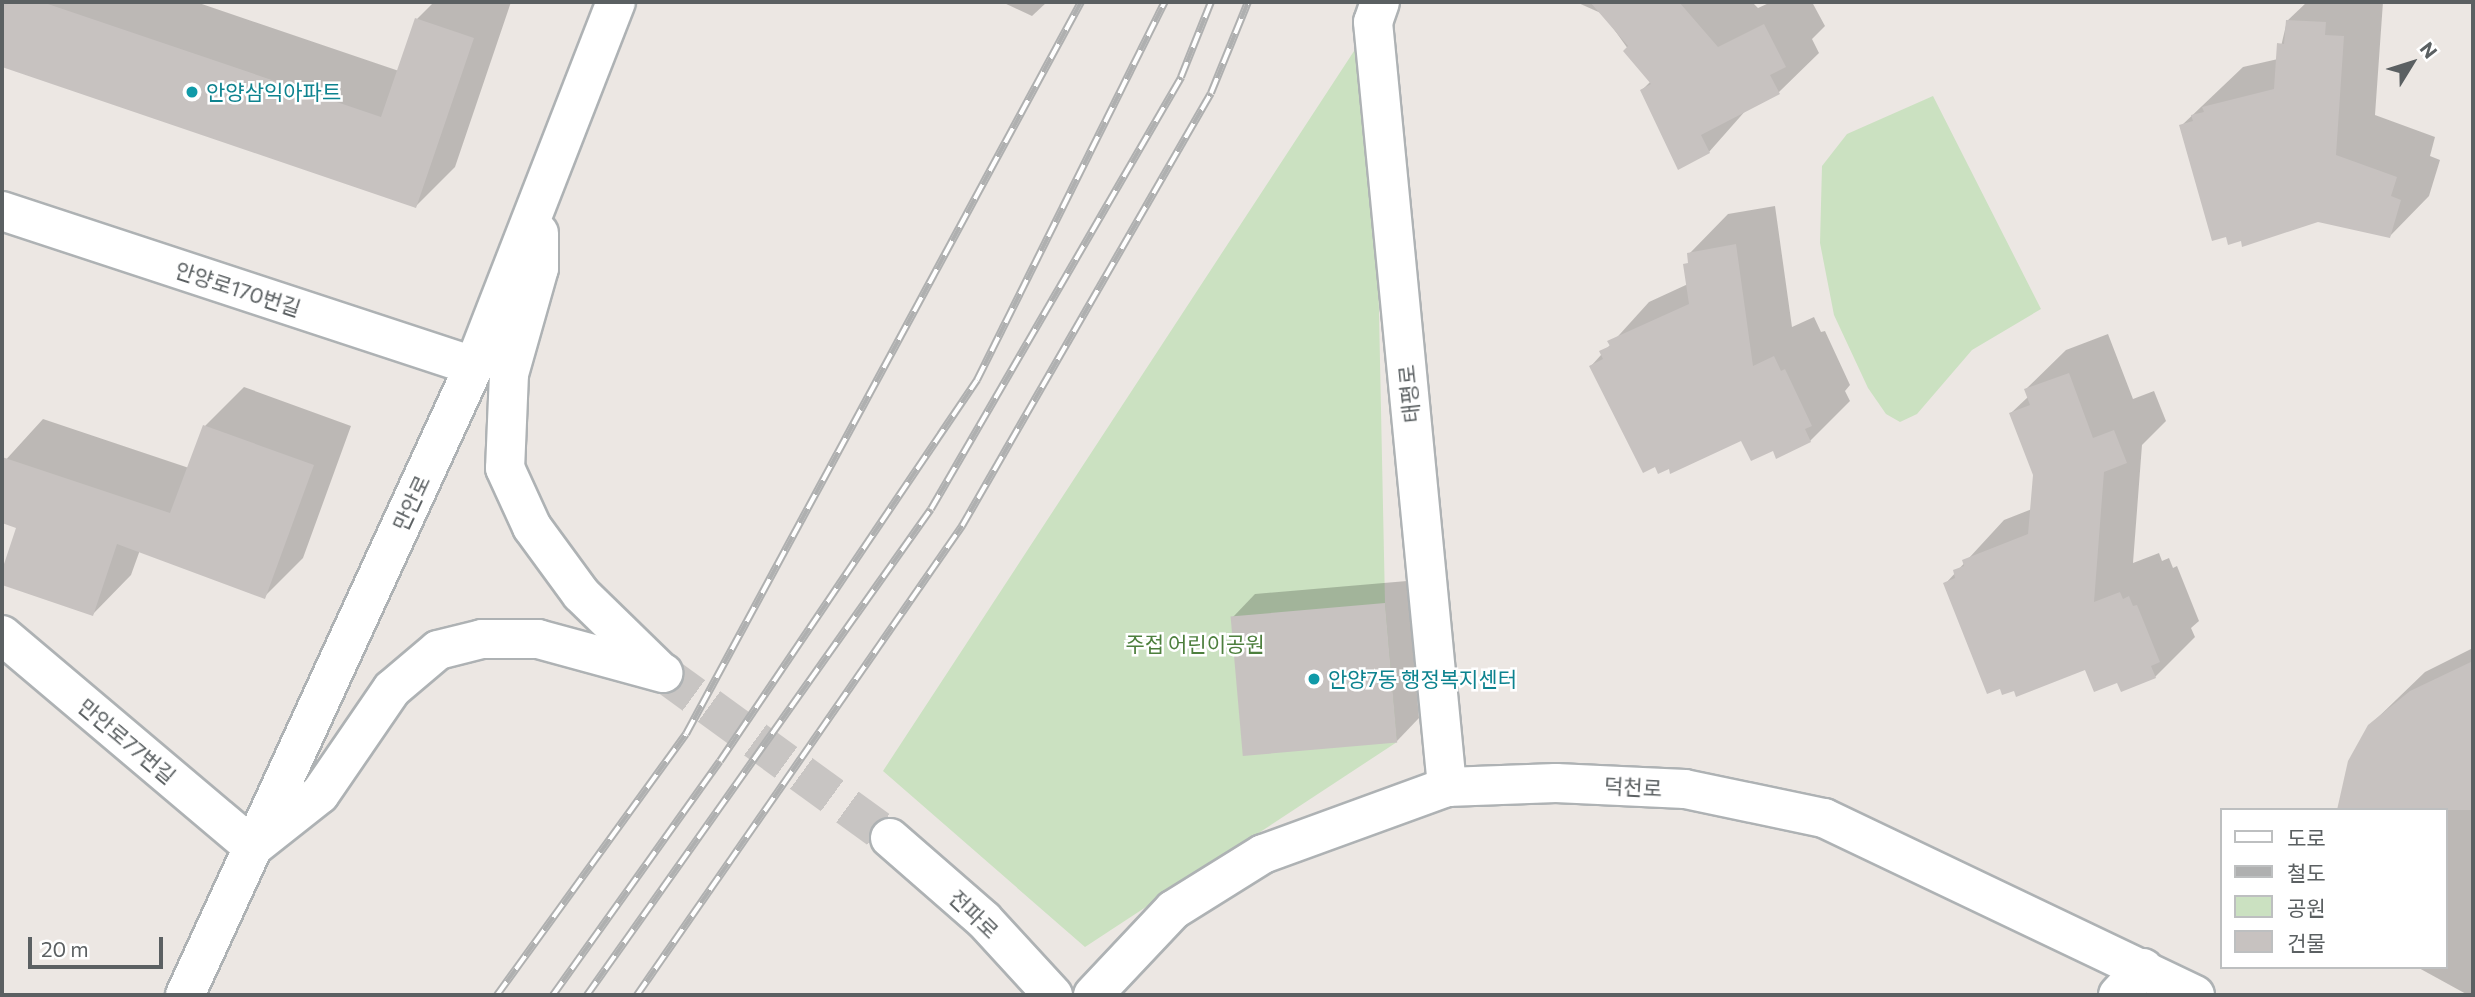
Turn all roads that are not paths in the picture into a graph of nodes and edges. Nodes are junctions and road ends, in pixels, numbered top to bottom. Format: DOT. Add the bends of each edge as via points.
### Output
graph roads {
  1 [pos="1380,2"];
  2 [pos="609,4"];
  3 [pos="539,195"];
  4 [pos="2,211"];
  5 [pos="474,366"];
  6 [pos="2,635"];
  7 [pos="1447,787"];
  8 [pos="890,838"];
  9 [pos="253,847"];
  10 [pos="2143,968"];
  11 [pos="185,995"];
  12 [pos="1053,995"];
  13 [pos="1093,995"];
  14 [pos="2118,995"];
  15 [pos="2195,995"];
  1 -- 7 [label="street, 태평로" via="1373,22"];
  2 -- 3 [label="street, 만안로"];
  3 -- 5 [label="street, 만안로"];
  3 -- 9 [label="street" via="539,268 509,373 505,468 532,527 581,594 663,673 538,639 482,639 438,650 392,690 320,794"];
  4 -- 5 [label="street, 안양로170번길"];
  5 -- 9 [label="street, 만안로"];
  6 -- 9 [label="street, 만안로77번길"];
  7 -- 10 [label="street, 덕천로" via="1556,783 1685,789 1824,818"];
  7 -- 13 [label="street, 덕천로" via="1263,854 1173,910"];
  8 -- 12 [label="street, 전파로" via="984,920"];
  9 -- 11 [label="street, 만안로"];
  10 -- 14 [label="street"];
  10 -- 15 [label="street, 덕천로"];
}
